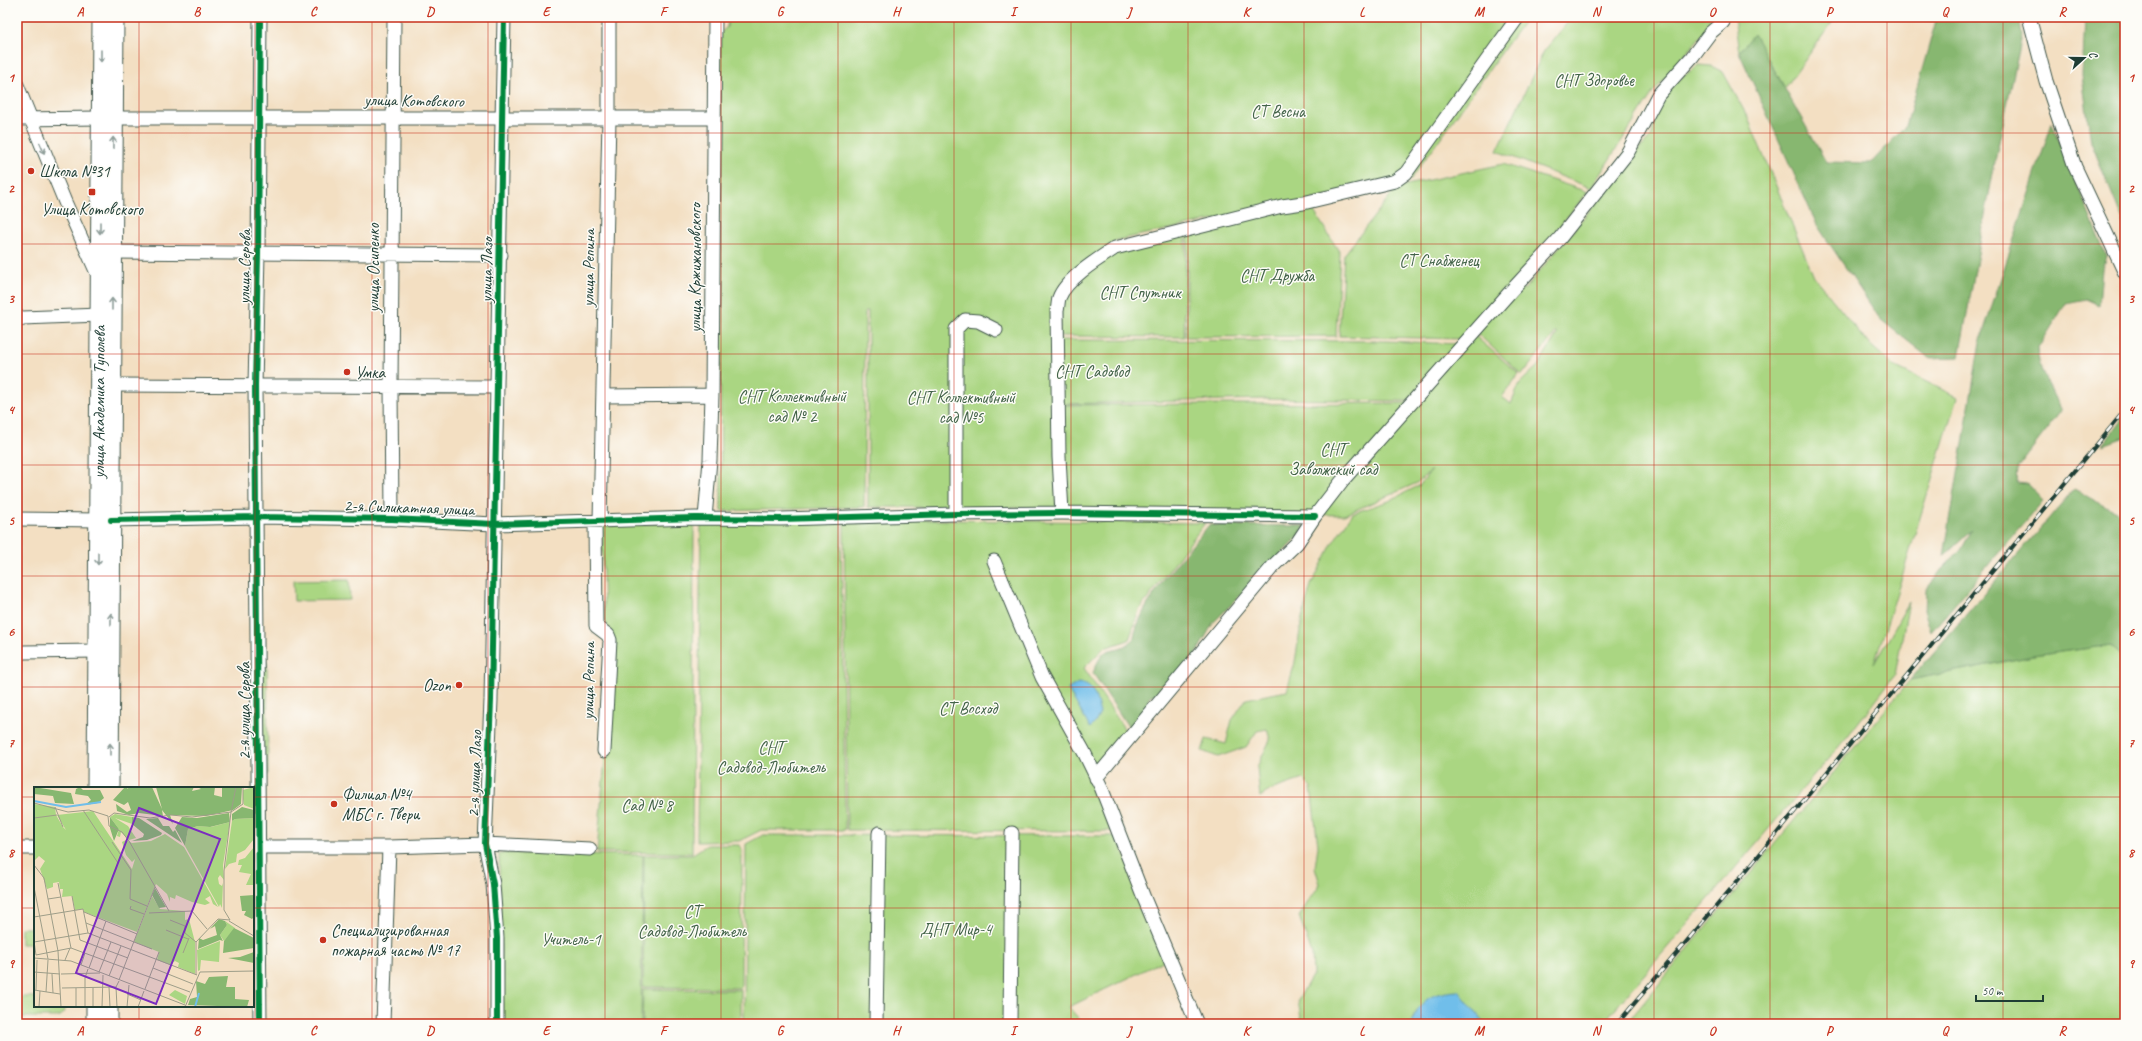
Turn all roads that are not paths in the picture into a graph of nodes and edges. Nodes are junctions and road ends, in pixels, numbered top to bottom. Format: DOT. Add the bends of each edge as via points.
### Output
graph roads {
  1 [pos="101,17"];
  2 [pos="114,17"];
  3 [pos="260,17"];
  4 [pos="394,17"];
  5 [pos="504,17"];
  6 [pos="609,17"];
  7 [pos="715,17"];
  8 [pos="1518,17"];
  9 [pos="1724,17"];
  10 [pos="2030,17"];
  11 [pos="17,85"];
  12 [pos="393,117"];
  13 [pos="107,118"];
  14 [pos="258,118"];
  15 [pos="609,118"];
  16 [pos="713,118"];
  17 [pos="23,119"];
  18 [pos="501,119"];
  19 [pos="112,252"];
  20 [pos="392,253"];
  21 [pos="258,254"];
  22 [pos="500,254"];
  23 [pos="2125,273"];
  24 [pos="106,280"];
  25 [pos="99,315"];
  26 [pos="17,320"];
  27 [pos="996,330"];
  28 [pos="112,385"];
  29 [pos="254,385"];
  30 [pos="391,386"];
  31 [pos="497,387"];
  32 [pos="712,395"];
  33 [pos="603,396"];
  34 [pos="1062,513"];
  35 [pos="956,514"];
  36 [pos="1314,516"];
  37 [pos="257,517"];
  38 [pos="705,518"];
  39 [pos="17,519"];
  40 [pos="392,519"];
  41 [pos="105,520"];
  42 [pos="598,520"];
  43 [pos="494,524"];
  44 [pos="994,560"];
  45 [pos="97,652"];
  46 [pos="17,654"];
  47 [pos="604,751"];
  48 [pos="1096,778"];
  49 [pos="96,787"];
  50 [pos="110,787"];
  51 [pos="879,833"];
  52 [pos="1012,833"];
  53 [pos="485,844"];
  54 [pos="255,847"];
  55 [pos="389,847"];
  56 [pos="17,848"];
  57 [pos="34,848"];
  58 [pos="590,849"];
  59 [pos="95,1007"];
  60 [pos="110,1007"];
  61 [pos="95,1024"];
  62 [pos="109,1024"];
  63 [pos="260,1024"];
  64 [pos="383,1024"];
  65 [pos="497,1024"];
  66 [pos="876,1024"];
  67 [pos="1010,1024"];
  68 [pos="1197,1024"];
  1 -- 13 [label="main road, улица Академика Туполева, one-way"];
  2 -- 13 [label="main road, улица Академика Туполева"];
  3 -- 14 [label="street, улица Серова"];
  4 -- 12 [label="street, улица Осипенко"];
  5 -- 18 [label="street, улица Лазо"];
  6 -- 15 [label="street, улица Репина"];
  7 -- 16 [label="street, улица Кржижановского"];
  8 -- 34 [label="street" via="1406,173 1395,181 1115,248 1096,260 1068,284 1059,299 1057,311"];
  9 -- 36 [label="street" via="1723,22 1658,95 1628,152 1560,238 1500,302"];
  10 -- 23 [label="street" via="2046,81 2075,167"];
  11 -- 17 [label="street"];
  12 -- 14 [label="street, улица Котовского"];
  12 -- 18 [label="street, улица Котовского"];
  12 -- 20 [label="street, улица Осипенко"];
  13 -- 14 [label="street, улица Котовского"];
  13 -- 17 [label="street, улица Котовского"];
  19 -- 13 [label="main road, улица Академика Туполева, one-way"];
  13 -- 24 [label="main road, улица Академика Туполева, one-way"];
  14 -- 21 [label="street, улица Серова"];
  15 -- 16 [label="street, улица Котовского"];
  15 -- 18 [label="street, улица Котовского"];
  15 -- 33 [label="street, улица Репина"];
  16 -- 32 [label="street, улица Кржижановского"];
  17 -- 24 [label="street, one-way" via="94,263"];
  18 -- 22 [label="street, улица Лазо"];
  19 -- 21 [label="street"];
  19 -- 24 [label="main road, улица Академика Туполева"];
  20 -- 21 [label="street"];
  20 -- 22 [label="street"];
  20 -- 30 [label="street, улица Осипенко"];
  21 -- 29 [label="street, улица Серова"];
  22 -- 31 [label="street, улица Лазо"];
  24 -- 25 [label="main road, улица Академика Туполева"];
  28 -- 24 [label="main road, улица Академика Туполева, one-way"];
  25 -- 26 [label="street"];
  25 -- 41 [label="main road, улица Академика Туполева"];
  27 -- 35 [label="street" via="978,322 965,320 956,329"];
  28 -- 29 [label="street"];
  28 -- 41 [label="main road, улица Академика Туполева"];
  29 -- 30 [label="street"];
  29 -- 37 [label="street, улица Серова"];
  30 -- 31 [label="street"];
  30 -- 40 [label="street, улица Осипенко"];
  31 -- 43 [label="street, улица Лазо"];
  32 -- 33 [label="street"];
  32 -- 38 [label="street, улица Кржижановского"];
  33 -- 42 [label="street, улица Репина"];
  34 -- 35 [label="street, 2-я Силикатная улица"];
  34 -- 36 [label="street, 2-я Силикатная улица"];
  35 -- 38 [label="street, 2-я Силикатная улица" via="781,519"];
  36 -- 48 [label="street" via="1296,543 1274,565"];
  37 -- 40 [label="street, 2-я Силикатная улица"];
  37 -- 41 [label="street, 2-я Силикатная улица"];
  37 -- 54 [label="street, 2-я улица Серова"];
  38 -- 42 [label="street, 2-я Силикатная улица"];
  39 -- 41 [label="street, 2-я Силикатная улица"];
  40 -- 43 [label="street, 2-я Силикатная улица"];
  41 -- 45 [label="main road, улица Академика Туполева, one-way"];
  50 -- 41 [label="main road, улица Академика Туполева, one-way"];
  42 -- 43 [label="street, 2-я Силикатная улица"];
  42 -- 47 [label="street, улица Репина" via="596,626 608,635 610,640"];
  43 -- 53 [label="street, 2-я улица Лазо"];
  44 -- 48 [label="street" via="1042,677"];
  45 -- 46 [label="street"];
  45 -- 49 [label="main road, улица Академика Туполева"];
  48 -- 68 [label="street"];
  51 -- 66 [label="street"];
  52 -- 67 [label="street"];
  53 -- 55 [label="street"];
  53 -- 58 [label="street"];
  53 -- 65 [label="street, 2-я улица Лазо" via="495,907"];
  54 -- 55 [label="street"];
  54 -- 63 [label="street, 2-я улица Серова"];
  55 -- 64 [label="street"];
  56 -- 57 [label="street"];
  59 -- 61 [label="main road"];
  60 -- 62 [label="main road"];
}
